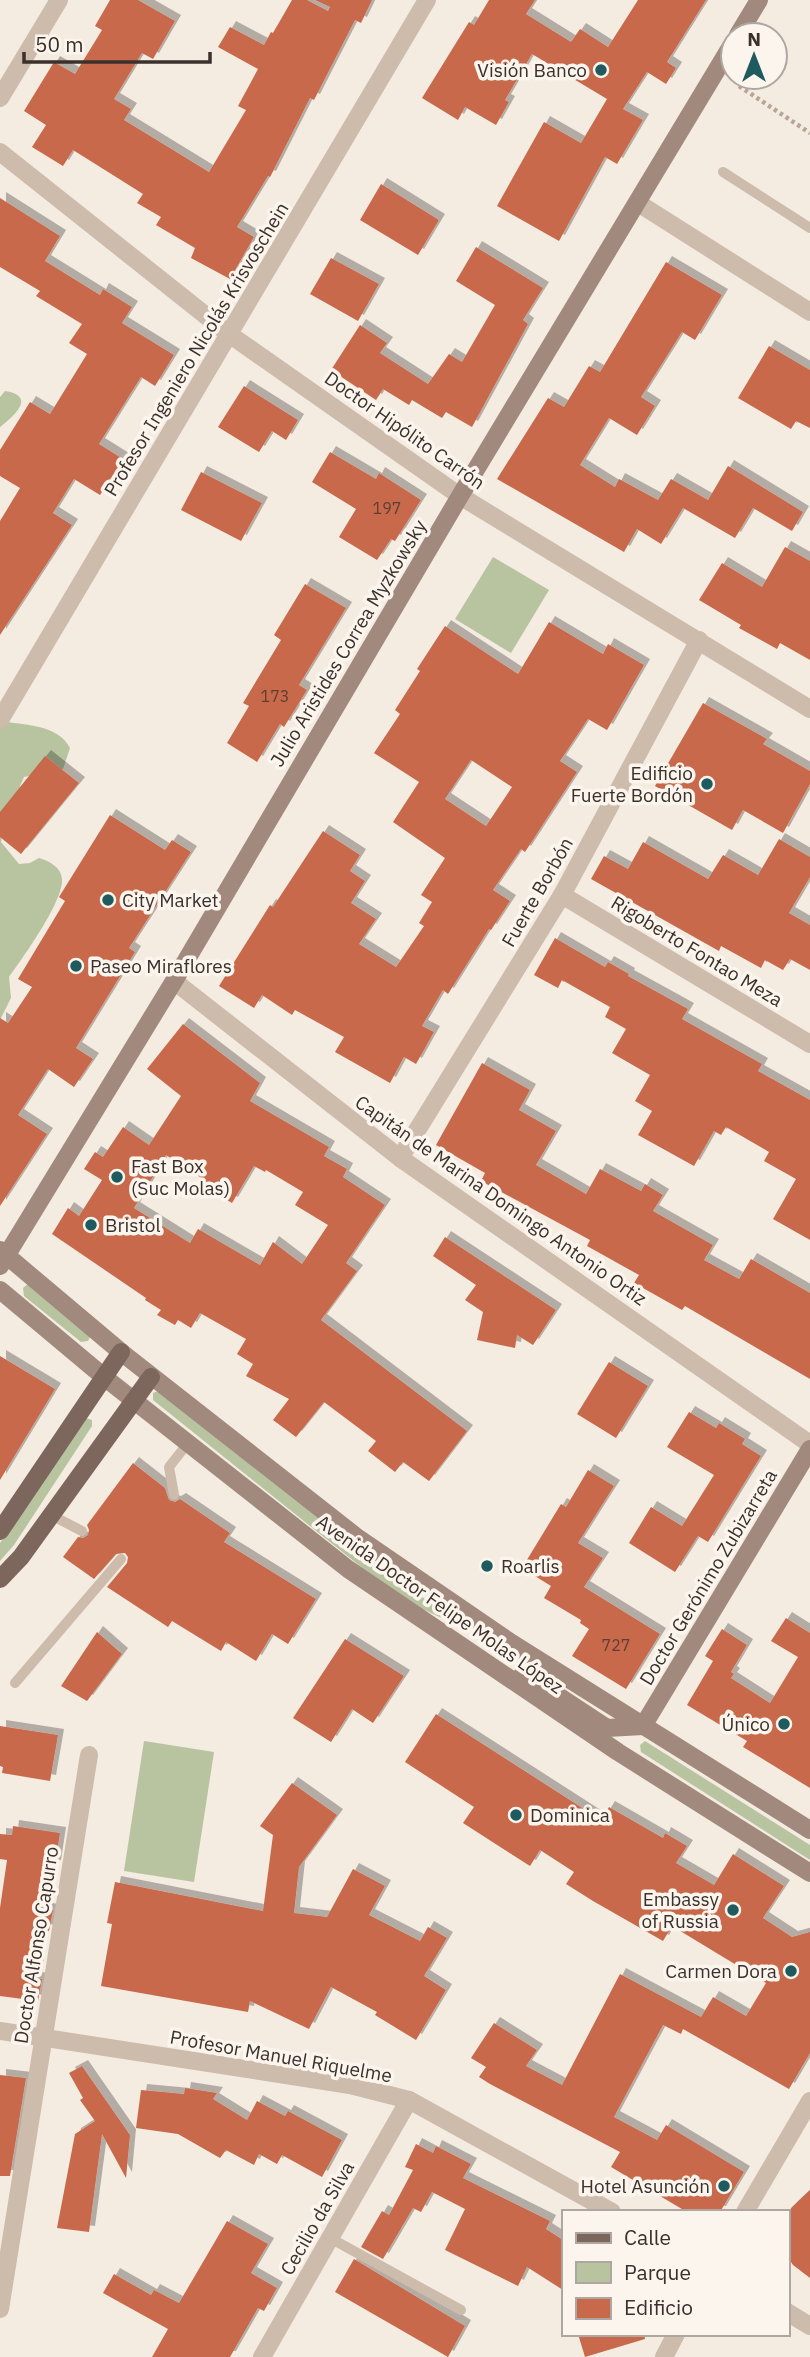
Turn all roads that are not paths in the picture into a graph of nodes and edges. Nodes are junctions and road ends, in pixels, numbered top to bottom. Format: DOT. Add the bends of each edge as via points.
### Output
graph roads {
  1 [pos="59,0"];
  2 [pos="427,0"];
  3 [pos="759,0"];
  4 [pos="746,21"];
  5 [pos="719,67"];
  6 [pos="0,98"];
  7 [pos="0,152"];
  8 [pos="723,173"];
  9 [pos="638,203"];
  10 [pos="810,228"];
  11 [pos="810,312"];
  12 [pos="229,334"];
  13 [pos="460,496"];
  14 [pos="699,640"];
  15 [pos="810,709"];
  16 [pos="0,720"];
  17 [pos="562,895"];
  18 [pos="174,981"];
  19 [pos="810,1044"];
  20 [pos="400,1158"];
  21 [pos="3,1257"];
  22 [pos="0,1290"];
  23 [pos="121,1352"];
  24 [pos="104,1377"];
  25 [pos="151,1377"];
  26 [pos="134,1401"];
  27 [pos="188,1443"];
  28 [pos="810,1446"];
  29 [pos="174,1495"];
  30 [pos="51,1515"];
  31 [pos="0,1531"];
  32 [pos="82,1531"];
  33 [pos="121,1559"];
  34 [pos="0,1580"];
  35 [pos="498,1670"];
  36 [pos="15,1683"];
  37 [pos="643,1726"];
  38 [pos="89,1755"];
  39 [pos="810,1830"];
  40 [pos="810,1873"];
  41 [pos="0,2031"];
  42 [pos="42,2038"];
  43 [pos="409,2100"];
  44 [pos="810,2101"];
  45 [pos="608,2210"];
  46 [pos="746,2210"];
  47 [pos="330,2238"];
  48 [pos="0,2309"];
  49 [pos="461,2310"];
  50 [pos="789,2313"];
  51 [pos="810,2326"];
  52 [pos="675,2336"];
  53 [pos="262,2357"];
  54 [pos="664,2357"];
  1 -- 6 [label="street"];
  2 -- 12 [label="street, Profesor Ingeniero Nicolás Krisvoschein"];
  3 -- 4 [label="main road"];
  5 -- 9 [label="main road, Julio Aristides Correa Myzkowsky"];
  7 -- 12 [label="street, Doctor Hipólito Carrón"];
  8 -- 10 [label="lane"];
  9 -- 11 [label="street"];
  9 -- 13 [label="main road, Julio Aristides Correa Myzkowsky"];
  12 -- 13 [label="street, Doctor Hipólito Carrón"];
  12 -- 16 [label="street, Profesor Ingeniero Nicolás Krisvoschein"];
  13 -- 14 [label="street, Doctor Hipólito Carrón"];
  13 -- 18 [label="main road, Julio Aristides Correa Myzkowsky"];
  14 -- 15 [label="street, Doctor Hipólito Carrón"];
  14 -- 17 [label="street, Fuerte Borbón"];
  17 -- 19 [label="street, Rigoberto Fontao Meza"];
  17 -- 20 [label="street, Fuerte Borbón"];
  18 -- 20 [label="street, Capitán de Marina Domingo Antonio Ortiz"];
  18 -- 21 [label="main road, Julio Aristides Correa Myzkowsky"];
  20 -- 28 [label="street, Capitán de Marina Domingo Antonio Ortiz"];
  21 -- 23 [label="main road, Avenida Doctor Felipe Molas López"];
  22 -- 24 [label="main road, Avenida Doctor Felipe Molas López"];
  23 -- 24 [label="main road"];
  23 -- 25 [label="main road, Avenida Doctor Felipe Molas López"];
  24 -- 26 [label="main road, Avenida Doctor Felipe Molas López"];
  24 -- 31 [label="main road"];
  25 -- 26 [label="main road"];
  25 -- 37 [label="main road, Avenida Doctor Felipe Molas López" via="358,1538"];
  26 -- 27 [label="main road, Avenida Doctor Felipe Molas López"];
  26 -- 30 [label="main road"];
  27 -- 29 [label="lane" via="169,1467"];
  27 -- 35 [label="main road, Avenida Doctor Felipe Molas López" via="348,1569"];
  28 -- 37 [label="main road, Doctor Gerónimo Zubizarreta"];
  30 -- 32 [label="lane"];
  30 -- 34 [label="main road"];
  33 -- 36 [label="lane"];
  35 -- 37 [label="main road" via="528,1676 607,1728"];
  35 -- 40 [label="main road, Avenida Doctor Felipe Molas López"];
  37 -- 39 [label="main road, Avenida Doctor Felipe Molas López"];
  38 -- 42 [label="street, Doctor Alfonso Capurro"];
  41 -- 42 [label="street, Profesor Manuel Riquelme"];
  42 -- 43 [label="street, Profesor Manuel Riquelme" via="350,2085"];
  42 -- 48 [label="street, Doctor Alfonso Capurro"];
  43 -- 45 [label="street, Profesor Manuel Riquelme"];
  43 -- 47 [label="street, Cecilio da Silva"];
  44 -- 46 [label="street"];
  47 -- 49 [label="lane"];
  47 -- 53 [label="street, Cecilio da Silva"];
  50 -- 51 [label="street"];
  52 -- 54 [label="street"];
}
